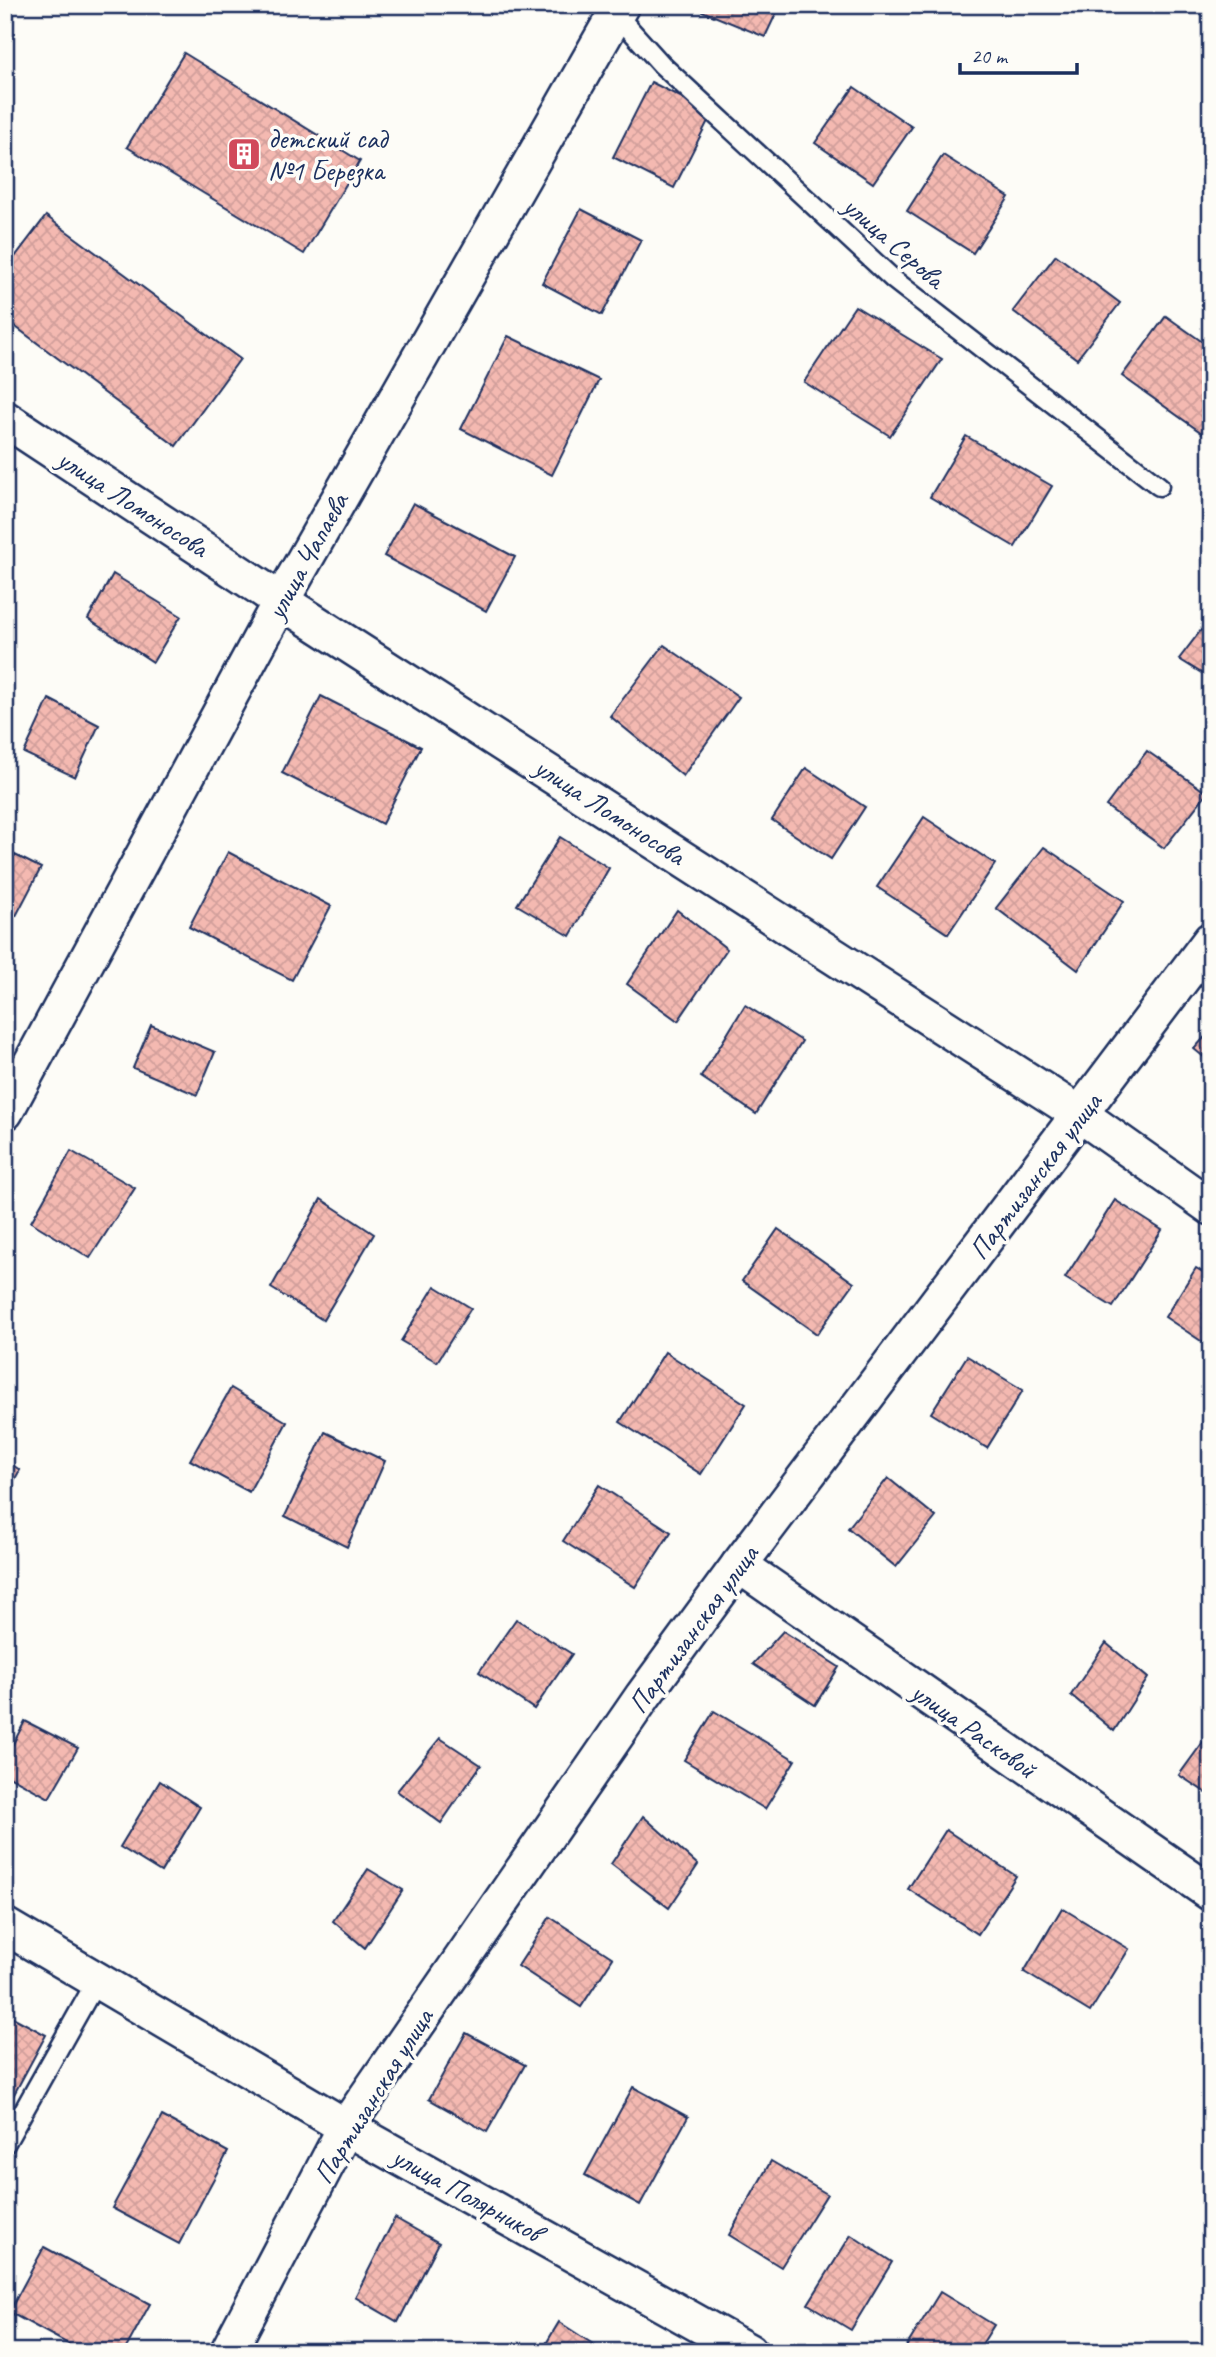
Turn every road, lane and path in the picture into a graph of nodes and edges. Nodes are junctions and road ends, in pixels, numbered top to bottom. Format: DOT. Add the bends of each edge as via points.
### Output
graph roads {
  1 [pos="619,10"];
  2 [pos="5,419"];
  3 [pos="1159,486"];
  4 [pos="281,600"];
  5 [pos="1211,940"];
  6 [pos="5,1112"];
  7 [pos="1081,1115"];
  8 [pos="1211,1207"];
  9 [pos="739,1565"];
  10 [pos="1211,1893"];
  11 [pos="5,1926"];
  12 [pos="97,1980"];
  13 [pos="346,2127"];
  14 [pos="5,2144"];
  15 [pos="228,2352"];
  16 [pos="749,2352"];
  1 -- 3 [label="lane, улица Серова" via="662,65 894,280"];
  1 -- 4 [label="street, улица Чапаева"];
  2 -- 4 [label="street, улица Ломоносова"];
  4 -- 6 [label="street, улица Чапаева"];
  4 -- 7 [label="street, улица Ломоносова"];
  5 -- 7 [label="street, Партизанская улица"];
  7 -- 8 [label="street, улица Ломоносова"];
  7 -- 9 [label="street, Партизанская улица"];
  9 -- 10 [label="street, улица Расковой"];
  9 -- 13 [label="street, Партизанская улица" via="635,1707"];
  11 -- 12 [label="street, улица Полярников"];
  12 -- 13 [label="street, улица Полярников"];
  12 -- 14 [label="lane"];
  13 -- 15 [label="street, Партизанская улица"];
  13 -- 16 [label="street, улица Полярников"];
}
